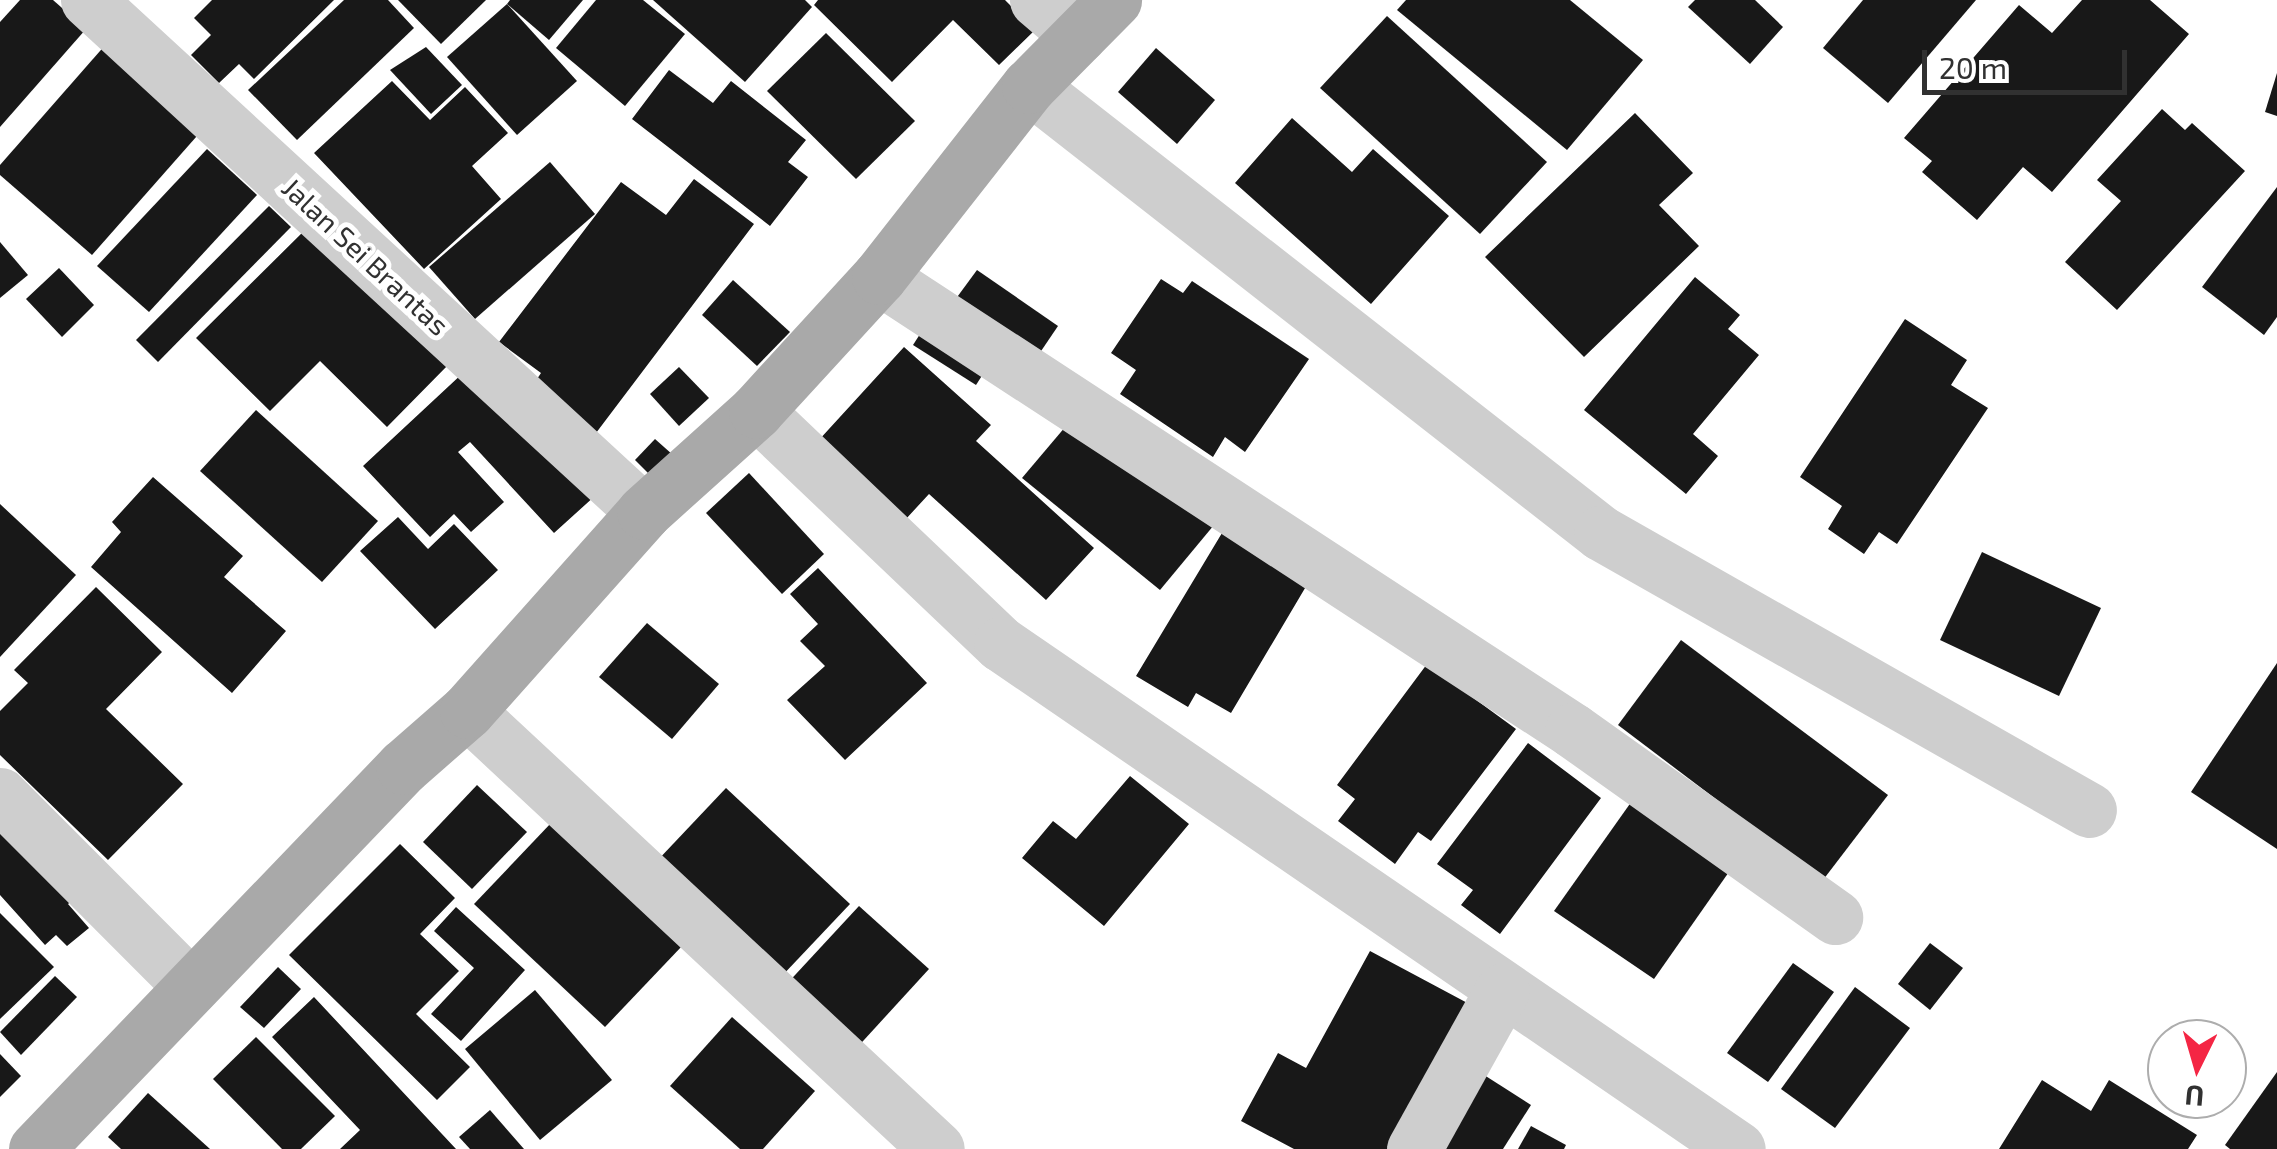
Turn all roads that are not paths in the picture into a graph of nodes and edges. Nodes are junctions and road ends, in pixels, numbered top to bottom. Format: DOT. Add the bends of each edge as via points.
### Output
graph roads {
  1 [pos="88,0"];
  2 [pos="1037,0"];
  3 [pos="1096,18"];
  4 [pos="1029,86"];
  5 [pos="879,277"];
  6 [pos="756,411"];
  7 [pos="644,512"];
  8 [pos="467,711"];
  9 [pos="0,796"];
  10 [pos="2089,810"];
  11 [pos="1835,917"];
  12 [pos="190,986"];
  13 [pos="1502,991"];
  14 [pos="36,1149"];
  15 [pos="937,1149"];
  16 [pos="1414,1149"];
  17 [pos="1738,1149"];
  1 -- 7 [label="street, Jalan Sei Brantas"];
  2 -- 3 [label="street"];
  3 -- 4 [label="main road"];
  4 -- 5 [label="main road"];
  4 -- 10 [label="street" via="1602,533"];
  5 -- 6 [label="main road"];
  5 -- 11 [label="street" via="1572,730"];
  6 -- 7 [label="main road"];
  6 -- 13 [label="street" via="1001,644"];
  7 -- 8 [label="main road"];
  8 -- 12 [label="main road" via="403,767"];
  8 -- 15 [label="street"];
  9 -- 12 [label="street"];
  12 -- 14 [label="main road"];
  13 -- 16 [label="street"];
  13 -- 17 [label="street"];
}
